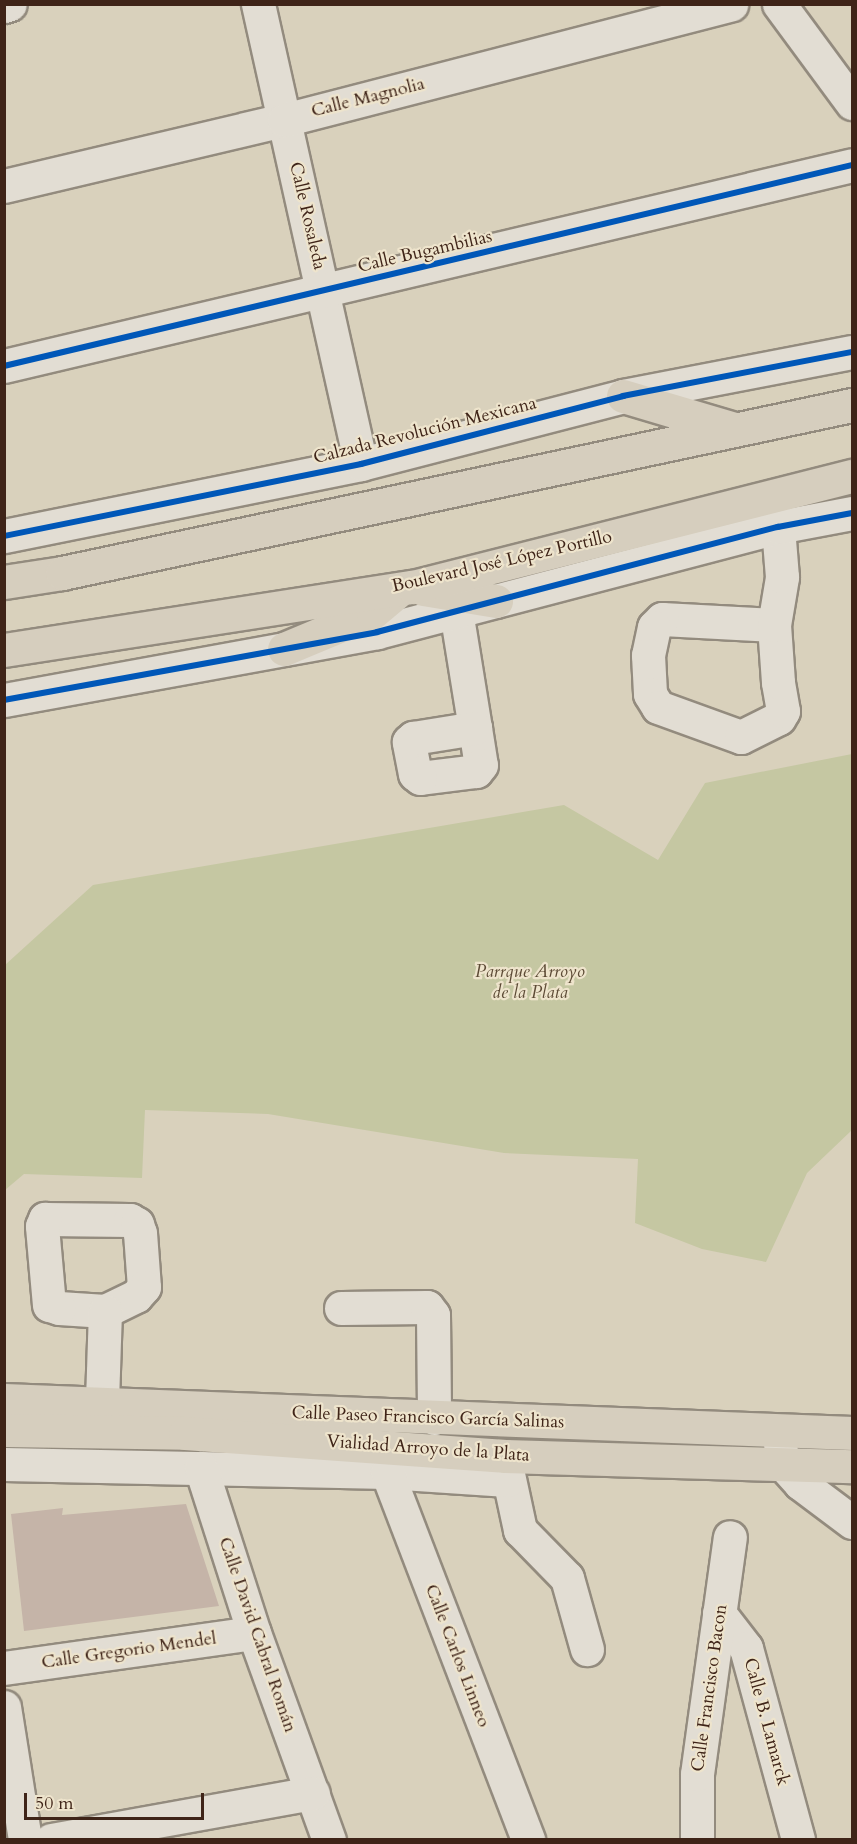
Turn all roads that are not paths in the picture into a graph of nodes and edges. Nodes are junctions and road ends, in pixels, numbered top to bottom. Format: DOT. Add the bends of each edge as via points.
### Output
graph roads {
  1 [pos="10,4"];
  2 [pos="258,4"];
  3 [pos="731,4"];
  4 [pos="778,4"];
  5 [pos="4,6"];
  6 [pos="852,104"];
  7 [pos="285,120"];
  8 [pos="852,165"];
  9 [pos="4,186"];
  10 [pos="324,291"];
  11 [pos="852,352"];
  12 [pos="4,366"];
  13 [pos="623,396"];
  14 [pos="852,405"];
  15 [pos="736,430"];
  16 [pos="361,464"];
  17 [pos="852,476"];
  18 [pos="852,513"];
  19 [pos="778,527"];
  20 [pos="4,536"];
  21 [pos="4,582"];
  22 [pos="408,587"];
  23 [pos="496,601"];
  24 [pos="456,611"];
  25 [pos="774,625"];
  26 [pos="285,649"];
  27 [pos="4,650"];
  28 [pos="4,700"];
  29 [pos="475,728"];
  30 [pos="341,1308"];
  31 [pos="105,1311"];
  32 [pos="4,1400"];
  33 [pos="102,1418"];
  34 [pos="434,1418"];
  35 [pos="4,1430"];
  36 [pos="852,1433"];
  37 [pos="780,1447"];
  38 [pos="4,1464"];
  39 [pos="852,1466"];
  40 [pos="201,1468"];
  41 [pos="506,1468"];
  42 [pos="387,1472"];
  43 [pos="852,1522"];
  44 [pos="730,1537"];
  45 [pos="719,1613"];
  46 [pos="254,1633"];
  47 [pos="587,1649"];
  48 [pos="4,1668"];
  49 [pos="4,1707"];
  50 [pos="313,1793"];
  51 [pos="25,1839"];
  52 [pos="51,1839"];
  53 [pos="329,1839"];
  54 [pos="528,1839"];
  55 [pos="697,1839"];
  56 [pos="798,1839"];
  1 -- 5 [label="street"];
  2 -- 7 [label="street, Calle Rosaleda"];
  3 -- 7 [label="street, Calle Magnolia"];
  4 -- 6 [label="street"];
  7 -- 9 [label="street, Calle Magnolia"];
  7 -- 10 [label="street, Calle Rosaleda"];
  8 -- 10 [label="street, Calle Bugambilias"];
  10 -- 12 [label="street, Calle Bugambilias"];
  10 -- 16 [label="street, Calle Rosaleda"];
  11 -- 13 [label="street, Calzada Revolución Mexicana"];
  13 -- 15 [label="main road"];
  13 -- 16 [label="street, Calzada Revolución Mexicana"];
  14 -- 15 [label="main road"];
  15 -- 21 [label="main road"];
  16 -- 20 [label="street, Calzada Revolución Mexicana"];
  17 -- 22 [label="main road, Boulevard José López Portillo"];
  18 -- 19 [label="street"];
  19 -- 23 [label="street"];
  19 -- 25 [label="street" via="782,577"];
  22 -- 23 [label="main road"];
  22 -- 26 [label="main road" via="373,612"];
  22 -- 27 [label="main road, Boulevard José López Portillo"];
  23 -- 24 [label="street"];
  24 -- 26 [label="street" via="376,632"];
  24 -- 29 [label="street"];
  25 -- 25 [label="street" via="663,619 654,627 648,655 650,694 658,707 741,737 779,718 783,711"];
  26 -- 28 [label="street"];
  30 -- 34 [label="street" via="426,1307 430,1311"];
  31 -- 33 [label="street"];
  32 -- 33 [label="main road, Calle Paseo Francisco García Salinas"];
  33 -- 34 [label="main road, Calle Paseo Francisco García Salinas"];
  33 -- 35 [label="main road, Vialidad Arroyo de la Plata"];
  33 -- 41 [label="main road, Vialidad Arroyo de la Plata" via="185,1432"];
  34 -- 37 [label="main road, Calle Paseo Francisco García Salinas"];
  36 -- 37 [label="main road, Calle Paseo Francisco García Salinas"];
  37 -- 39 [label="main road, Vialidad Arroyo de la Plata"];
  37 -- 41 [label="main road, Vialidad Arroyo de la Plata"];
  37 -- 43 [label="street" via="800,1483"];
  38 -- 40 [label="street"];
  40 -- 42 [label="street"];
  40 -- 46 [label="street, Calle David Cabral Román"];
  41 -- 42 [label="street"];
  41 -- 47 [label="street" via="520,1530 567,1578"];
  42 -- 54 [label="street, Calle Carlos Linneo"];
  44 -- 45 [label="street, Calle Francisco Bacon"];
  45 -- 55 [label="street, Calle Francisco Bacon" via="697,1774"];
  45 -- 56 [label="street, Calle B. Lamarck" via="746,1648"];
  46 -- 48 [label="street, Calle Gregorio Mendel"];
  46 -- 50 [label="street, Calle David Cabral Román"];
  49 -- 51 [label="street"];
  50 -- 52 [label="street"];
  50 -- 53 [label="street, Calle David Cabral Román"];
}
